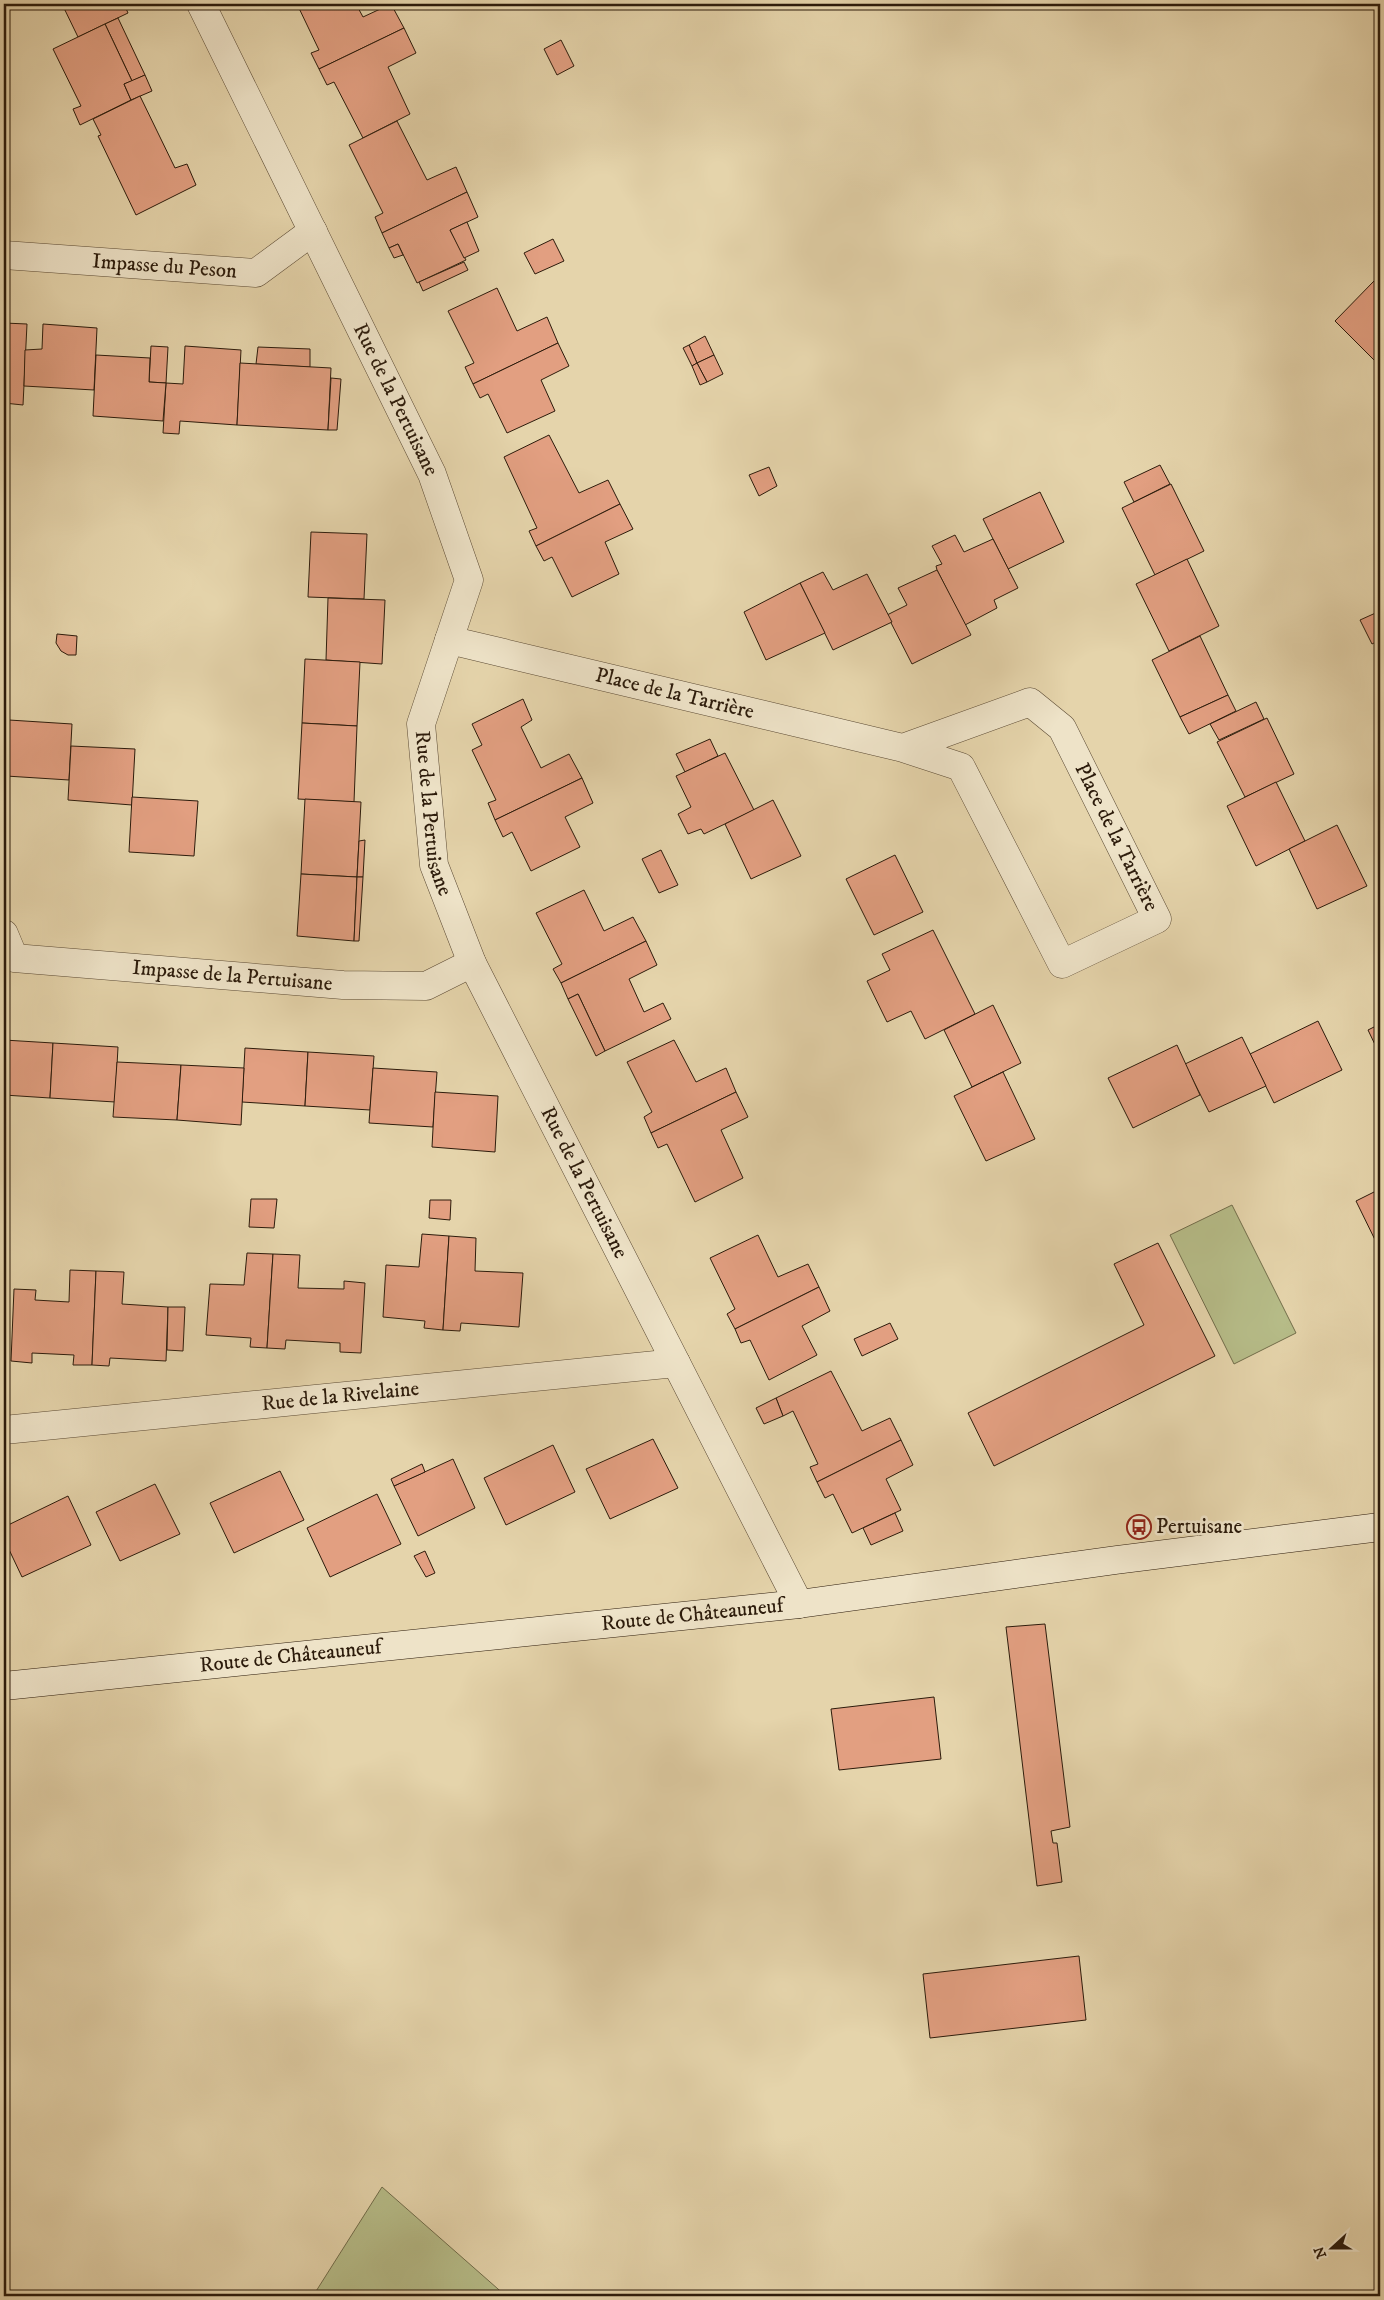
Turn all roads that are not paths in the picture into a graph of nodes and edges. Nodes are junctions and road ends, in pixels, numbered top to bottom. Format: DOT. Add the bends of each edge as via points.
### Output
graph roads {
  1 [pos="201,4"];
  2 [pos="313,231"];
  3 [pos="4,255"];
  4 [pos="449,640"];
  5 [pos="903,748"];
  6 [pos="4,934"];
  7 [pos="472,963"];
  8 [pos="676,1363"];
  9 [pos="4,1430"];
  10 [pos="1380,1527"];
  11 [pos="799,1604"];
  12 [pos="4,1686"];
  1 -- 2 [label="street, Rue de la Pertuisane"];
  2 -- 3 [label="street, Impasse du Peson" via="256,273"];
  2 -- 4 [label="street, Rue de la Pertuisane" via="432,474 469,580"];
  4 -- 5 [label="street, Place de la Tarrière"];
  4 -- 7 [label="street, Rue de la Pertuisane" via="421,724 434,865"];
  5 -- 5 [label="street, Place de la Tarrière" via="1030,702 1062,728 1157,919 1062,964 961,767"];
  6 -- 7 [label="street, Impasse de la Pertuisane" via="14,958 343,985 426,986"];
  7 -- 8 [label="street, Rue de la Pertuisane"];
  8 -- 9 [label="street, Rue de la Rivelaine"];
  8 -- 11 [label="street, Rue de la Pertuisane"];
  10 -- 11 [label="street, Route de Châteauneuf"];
  11 -- 12 [label="street, Route de Châteauneuf"];
}
